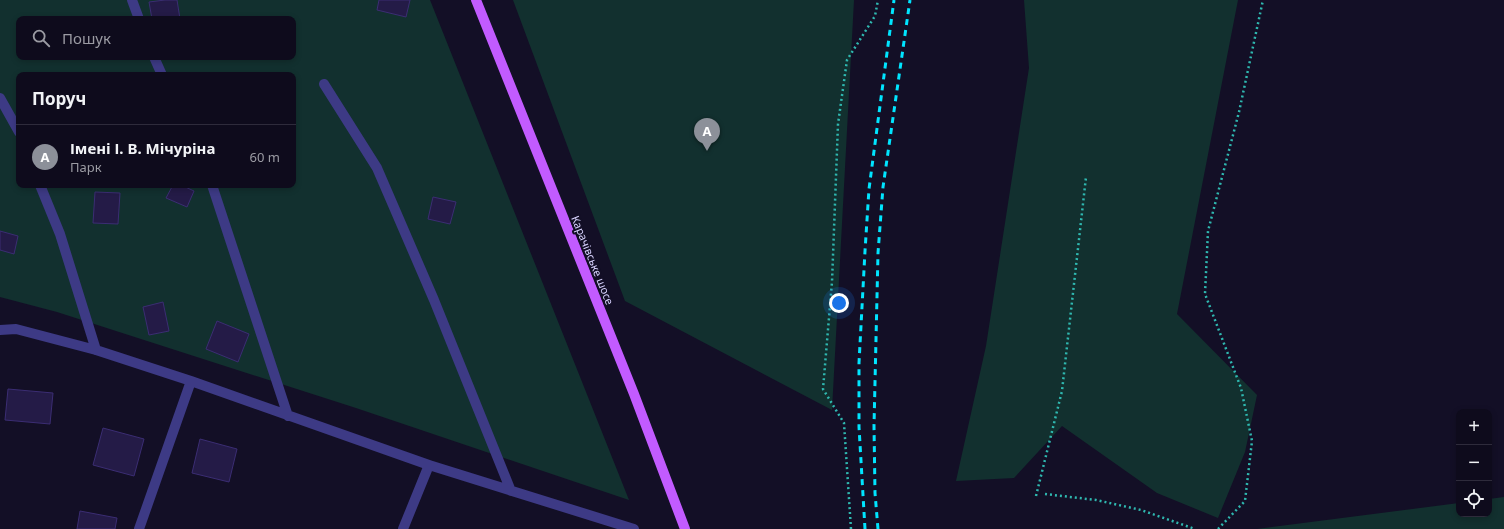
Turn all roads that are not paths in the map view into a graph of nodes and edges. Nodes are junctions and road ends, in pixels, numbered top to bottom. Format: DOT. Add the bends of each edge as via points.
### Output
graph roads {
  1 [pos="132,0"];
  2 [pos="476,0"];
  3 [pos="138,16"];
  4 [pos="155,60"];
  5 [pos="161,72"];
  6 [pos="324,84"];
  7 [pos="0,98"];
  8 [pos="16,127"];
  9 [pos="41,188"];
  10 [pos="213,188"];
  11 [pos="0,330"];
  12 [pos="96,350"];
  13 [pos="191,381"];
  14 [pos="288,416"];
  15 [pos="429,465"];
  16 [pos="511,491"];
  17 [pos="139,529"];
  18 [pos="404,529"];
  19 [pos="634,529"];
  20 [pos="685,529"];
  1 -- 3 [label="street"];
  2 -- 20 [label="main road, Карачівське шосе" via="631,386"];
  4 -- 5 [label="street"];
  6 -- 16 [label="street" via="377,168 434,300"];
  7 -- 8 [label="street"];
  9 -- 12 [label="street" via="60,234"];
  10 -- 14 [label="street"];
  11 -- 12 [label="street" via="16,329"];
  12 -- 13 [label="street"];
  13 -- 14 [label="street"];
  13 -- 17 [label="street"];
  14 -- 15 [label="street"];
  15 -- 16 [label="street"];
  15 -- 18 [label="street"];
  16 -- 19 [label="street"];
}
